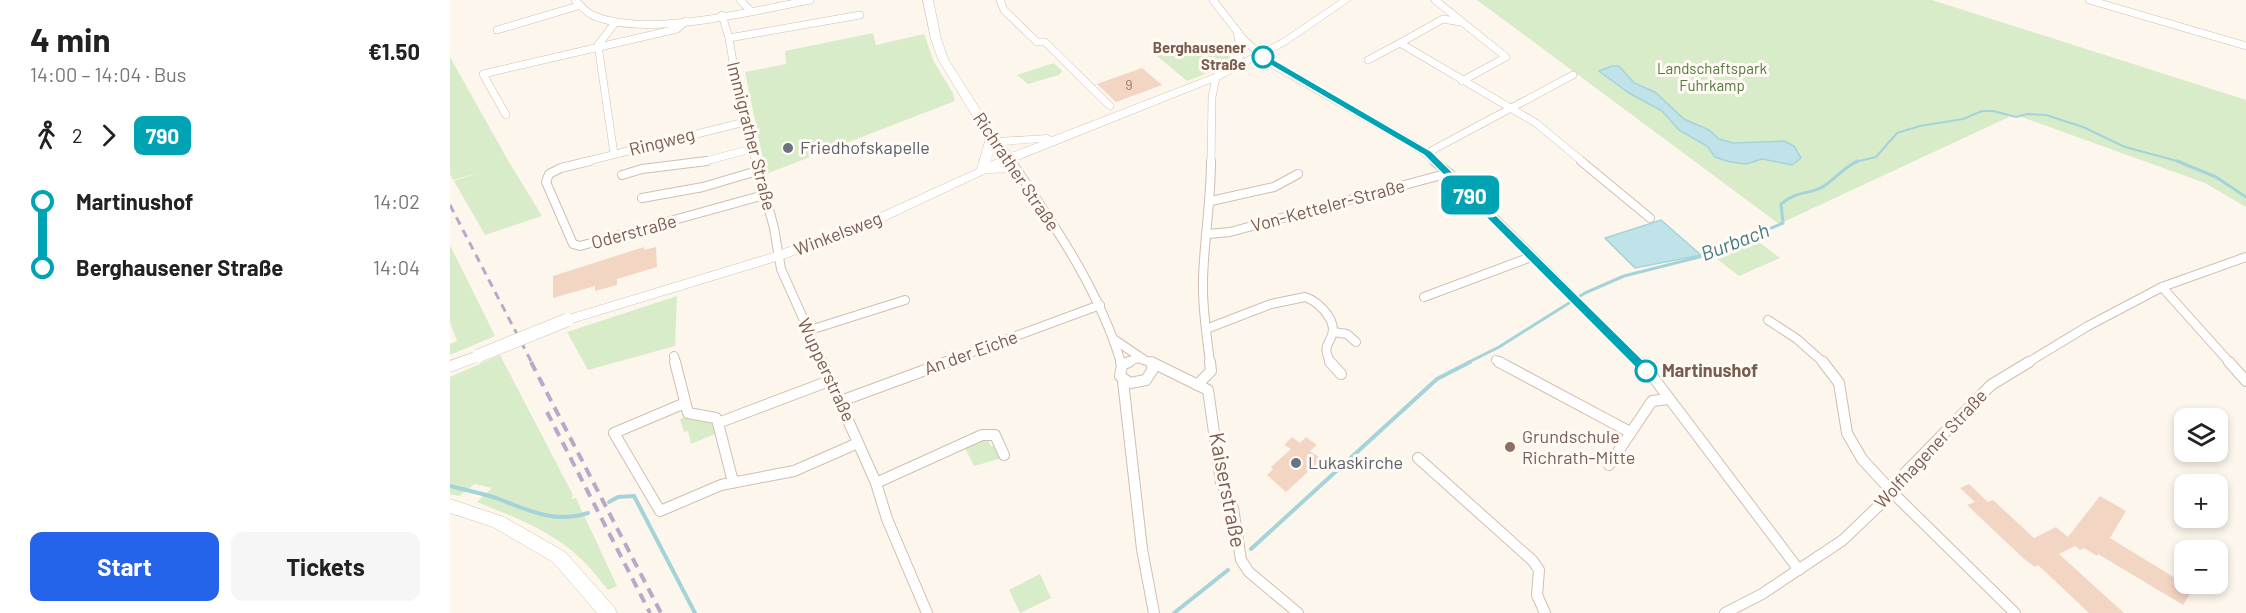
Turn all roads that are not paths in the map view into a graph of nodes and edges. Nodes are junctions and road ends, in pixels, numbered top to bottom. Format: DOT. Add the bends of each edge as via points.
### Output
graph roads {
  1 [pos="588,0"];
  2 [pos="740,0"];
  3 [pos="810,0"];
  4 [pos="927,0"];
  5 [pos="1000,0"];
  6 [pos="1213,0"];
  7 [pos="1346,0"];
  8 [pos="1435,0"];
  9 [pos="2089,0"];
  10 [pos="577,3"];
  11 [pos="750,10"];
  12 [pos="722,15"];
  13 [pos="860,15"];
  14 [pos="686,21"];
  15 [pos="1460,22"];
  16 [pos="615,23"];
  17 [pos="497,30"];
  18 [pos="1237,32"];
  19 [pos="729,38"];
  20 [pos="1400,43"];
  21 [pos="2246,46"];
  22 [pos="598,48"];
  23 [pos="1260,55"];
  24 [pos="1368,60"];
  25 [pos="1234,67"];
  26 [pos="1573,75"];
  27 [pos="1216,77"];
  28 [pos="1462,81"];
  29 [pos="1194,85"];
  30 [pos="1212,97"];
  31 [pos="1110,106"];
  32 [pos="1511,108"];
  33 [pos="506,115"];
  34 [pos="745,122"];
  35 [pos="994,140"];
  36 [pos="1055,140"];
  37 [pos="752,148"];
  38 [pos="1427,153"];
  39 [pos="614,154"];
  40 [pos="1009,158"];
  41 [pos="982,170"];
  42 [pos="1017,170"];
  43 [pos="757,171"];
  44 [pos="1449,173"];
  45 [pos="1298,174"];
  46 [pos="622,175"];
  47 [pos="764,195"];
  48 [pos="642,198"];
  49 [pos="1211,201"];
  50 [pos="1650,218"];
  51 [pos="1208,234"];
  52 [pos="778,256"];
  53 [pos="2246,256"];
  54 [pos="1531,257"];
  55 [pos="2162,287"];
  56 [pos="1424,297"];
  57 [pos="905,300"];
  58 [pos="1100,305"];
  59 [pos="1768,320"];
  60 [pos="1206,329"];
  61 [pos="807,331"];
  62 [pos="1333,332"];
  63 [pos="1115,340"];
  64 [pos="1356,342"];
  65 [pos="674,357"];
  66 [pos="1496,360"];
  67 [pos="1147,361"];
  68 [pos="1122,365"];
  69 [pos="450,367"];
  70 [pos="1341,374"];
  71 [pos="1149,377"];
  72 [pos="1181,377"];
  73 [pos="829,381"];
  74 [pos="1123,381"];
  75 [pos="2246,381"];
  76 [pos="1197,385"];
  77 [pos="1669,399"];
  78 [pos="841,401"];
  79 [pos="685,403"];
  80 [pos="718,423"];
  81 [pos="1630,432"];
  82 [pos="858,443"];
  83 [pos="1004,455"];
  84 [pos="1418,458"];
  85 [pos="1609,465"];
  86 [pos="733,482"];
  87 [pos="876,483"];
  88 [pos="1892,493"];
  89 [pos="450,506"];
  90 [pos="1799,570"];
  91 [pos="608,613"];
  92 [pos="927,613"];
  93 [pos="1154,613"];
  94 [pos="1298,613"];
  95 [pos="1545,613"];
  96 [pos="1725,613"];
  97 [pos="2015,613"];
  1 -- 10 [label="street"];
  2 -- 11 [label="street"];
  3 -- 11 [label="street"];
  4 -- 35 [label="main road, Richrather Straße" via="943,59"];
  5 -- 31 [label="street" via="1004,10 1037,42 1045,42"];
  6 -- 18 [label="street"];
  7 -- 23 [label="main road"];
  8 -- 15 [label="street"];
  9 -- 21 [label="street"];
  10 -- 16 [label="street" via="593,17"];
  10 -- 17 [label="street"];
  11 -- 12 [label="street"];
  12 -- 14 [label="street"];
  12 -- 19 [label="street, Immigrather Straße"];
  13 -- 19 [label="street"];
  14 -- 16 [label="street"];
  14 -- 22 [label="street" via="677,29"];
  15 -- 20 [label="street" via="1443,19"];
  15 -- 28 [label="street" via="1506,57"];
  16 -- 22 [label="street"];
  18 -- 23 [label="street"];
  18 -- 25 [label="street" via="1241,53"];
  19 -- 34 [label="street, Immigrather Straße"];
  20 -- 24 [label="street"];
  20 -- 28 [label="street"];
  22 -- 33 [label="street" via="483,74"];
  22 -- 39 [label="street, Ringweg"];
  23 -- 25 [label="main road"];
  23 -- 38 [label="street"];
  25 -- 27 [label="main road"];
  26 -- 32 [label="street"];
  27 -- 29 [label="main road, Winkelsweg"];
  27 -- 30 [label="street"];
  28 -- 32 [label="street"];
  29 -- 30 [label="street" via="1208,89"];
  29 -- 36 [label="main road, Winkelsweg"];
  30 -- 49 [label="street"];
  32 -- 38 [label="street"];
  32 -- 50 [label="street" via="1536,123"];
  34 -- 37 [label="street, Immigrather Straße"];
  34 -- 39 [label="street, Ringweg"];
  35 -- 36 [label="main road"];
  35 -- 40 [label="main road, Richrather Straße"];
  35 -- 41 [label="main road"];
  36 -- 40 [label="main road, Winkelsweg"];
  37 -- 43 [label="street, Immigrather Straße"];
  37 -- 46 [label="street" via="696,164"];
  38 -- 44 [label="street"];
  39 -- 47 [label="street, Oderstraße" via="546,176 573,244 593,244"];
  40 -- 41 [label="main road, Winkelsweg"];
  40 -- 42 [label="street, Richrather Straße"];
  41 -- 42 [label="main road"];
  41 -- 52 [label="main road, Winkelsweg" via="878,219"];
  42 -- 58 [label="street, Richrather Straße"];
  43 -- 47 [label="street, Immigrather Straße"];
  43 -- 48 [label="street" via="703,187"];
  44 -- 51 [label="street, Von-Ketteler-Straße" via="1230,232"];
  44 -- 54 [label="street"];
  45 -- 49 [label="street" via="1274,187"];
  47 -- 52 [label="street, Immigrather Straße"];
  49 -- 51 [label="street"];
  51 -- 60 [label="street" via="1203,278"];
  52 -- 61 [label="street, Wupperstraße"];
  52 -- 69 [label="main road, Winkelsweg, bridge" via="567,320"];
  53 -- 55 [label="street, Wolfhagener Straße"];
  54 -- 56 [label="street"];
  54 -- 77 [label="street" via="1646,370"];
  55 -- 75 [label="street"];
  55 -- 88 [label="street, Wolfhagener Straße" via="1991,384 1904,474"];
  57 -- 61 [label="street"];
  58 -- 63 [label="street, Richrather Straße"];
  58 -- 78 [label="street, An der Eiche"];
  59 -- 88 [label="street" via="1817,357 1839,381 1845,426 1854,448"];
  60 -- 62 [label="street" via="1303,296 1312,300 1332,322"];
  60 -- 76 [label="street" via="1211,371"];
  61 -- 73 [label="street, Wupperstraße"];
  62 -- 64 [label="street" via="1347,334"];
  62 -- 70 [label="street" via="1326,341 1325,352"];
  63 -- 67 [label="street"];
  63 -- 68 [label="street, Richrather Straße"];
  65 -- 79 [label="street"];
  66 -- 81 [label="street"];
  67 -- 68 [label="street"];
  67 -- 71 [label="street" via="1154,369"];
  67 -- 72 [label="street"];
  68 -- 74 [label="street"];
  71 -- 72 [label="street"];
  71 -- 74 [label="street" via="1138,383"];
  72 -- 76 [label="street"];
  73 -- 78 [label="street, Wupperstraße"];
  73 -- 80 [label="street"];
  74 -- 93 [label="street" via="1142,549"];
  76 -- 94 [label="street, Kaiserstraße" via="1208,390 1221,482 1233,508 1241,560 1248,572"];
  77 -- 81 [label="street" via="1652,401"];
  77 -- 90 [label="street"];
  78 -- 82 [label="street, Wupperstraße"];
  79 -- 80 [label="street" via="688,413 716,418"];
  79 -- 86 [label="street" via="615,433 660,511"];
  80 -- 86 [label="street"];
  81 -- 85 [label="street"];
  82 -- 86 [label="street" via="794,471"];
  82 -- 87 [label="street, Wupperstraße"];
  83 -- 87 [label="street" via="995,435 982,435"];
  84 -- 95 [label="street" via="1533,561 1539,570 1537,595"];
  87 -- 92 [label="street, Wupperstraße"];
  88 -- 90 [label="street, Wolfhagener Straße" via="1843,540"];
  88 -- 97 [label="street"];
  89 -- 91 [label="main road" via="498,522 560,557"];
  90 -- 96 [label="street, Wolfhagener Straße"];
}
